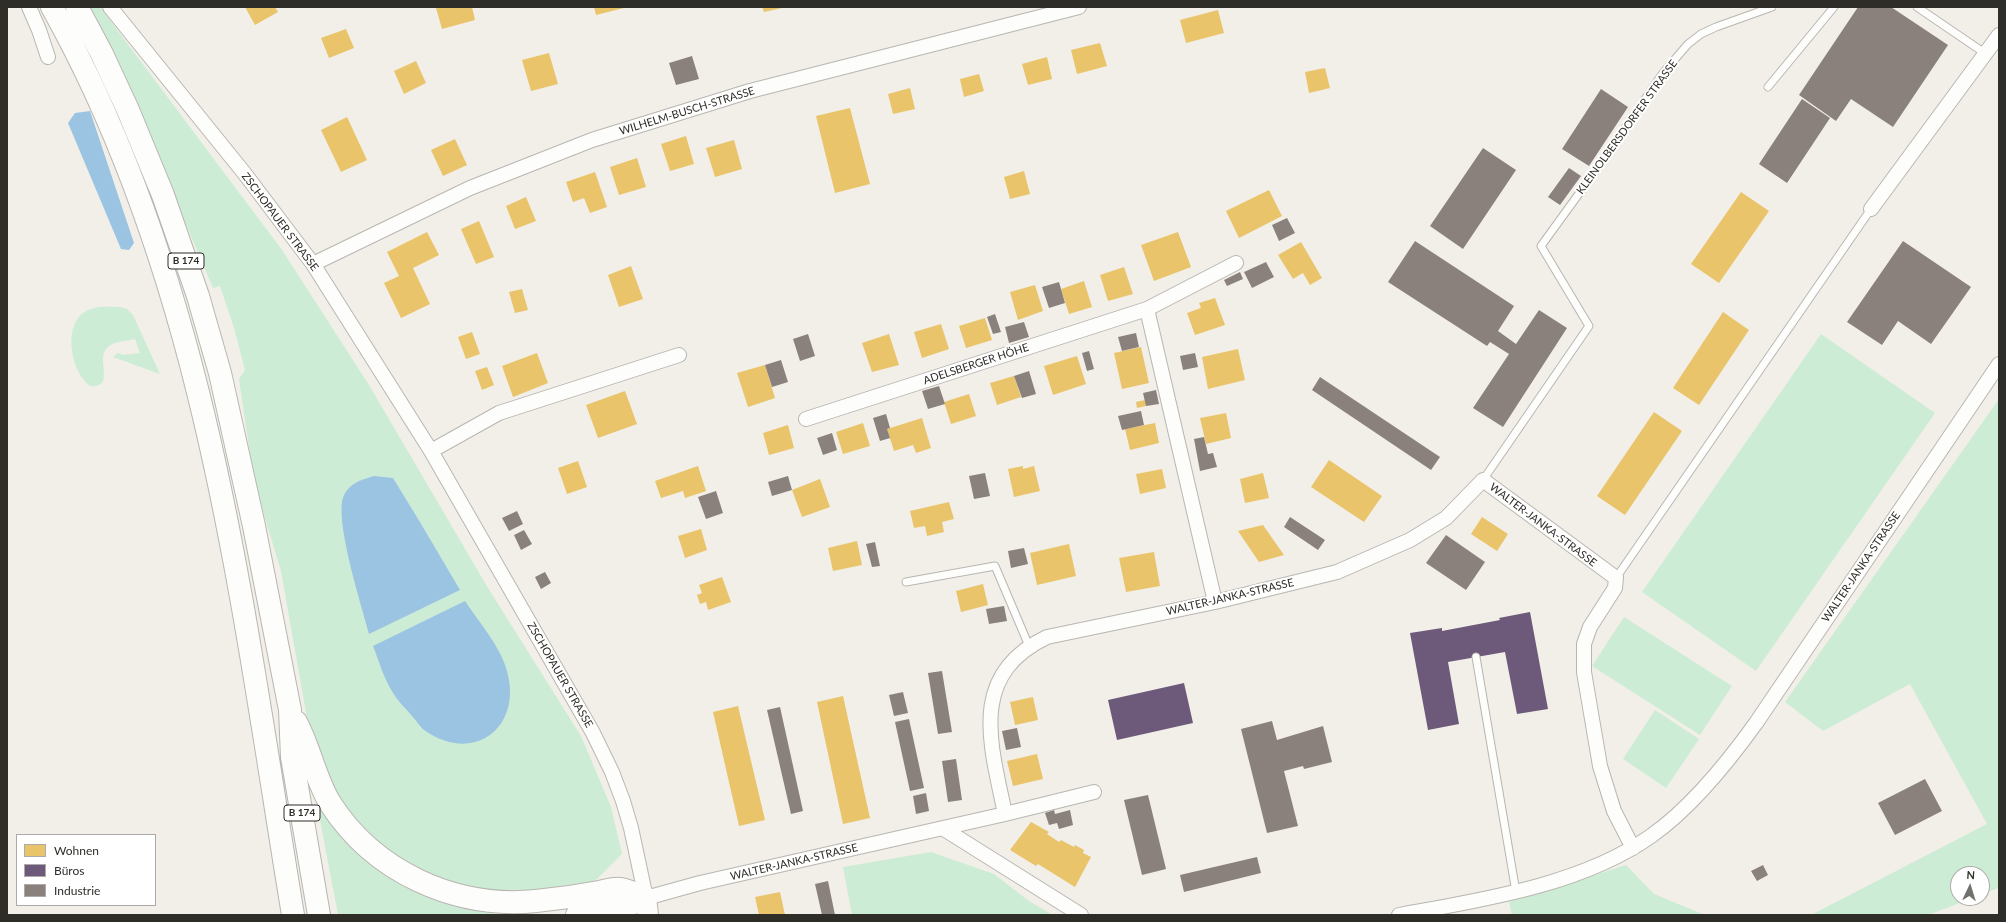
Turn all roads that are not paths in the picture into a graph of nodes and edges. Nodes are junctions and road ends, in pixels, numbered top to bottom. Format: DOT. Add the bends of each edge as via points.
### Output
graph roads {
  1 [pos="29,7"];
  2 [pos="52,7"];
  3 [pos="77,7"];
  4 [pos="110,7"];
  5 [pos="1079,7"];
  6 [pos="1772,7"];
  7 [pos="1834,7"];
  8 [pos="1917,7"];
  9 [pos="1999,35"];
  10 [pos="1986,54"];
  11 [pos="48,57"];
  12 [pos="1768,87"];
  13 [pos="1871,209"];
  14 [pos="1236,263"];
  15 [pos="313,264"];
  16 [pos="1147,309"];
  17 [pos="679,355"];
  18 [pos="1999,364"];
  19 [pos="806,419"];
  20 [pos="431,451"];
  21 [pos="1483,480"];
  22 [pos="1616,578"];
  23 [pos="906,582"];
  24 [pos="1215,602"];
  25 [pos="1029,646"];
  26 [pos="1476,657"];
  27 [pos="290,710"];
  28 [pos="1094,792"];
  29 [pos="1005,814"];
  30 [pos="944,828"];
  31 [pos="1633,848"];
  32 [pos="1516,892"];
  33 [pos="647,907"];
  34 [pos="293,915"];
  35 [pos="319,915"];
  36 [pos="577,915"];
  37 [pos="1081,915"];
  38 [pos="1399,915"];
  1 -- 11 [label="street"];
  2 -- 34 [label="highway, B 174" via="89,78 126,167 177,312 194,371 230,537"];
  3 -- 27 [label="highway, B 174" via="128,110 163,195 198,296 220,373 254,526"];
  4 -- 15 [label="street, ZSCHOPAUER STRASSE" via="245,174"];
  5 -- 15 [label="street, WILHELM-BUSCH-STRASSE" via="750,91 592,140 470,188"];
  6 -- 21 [label="lane, KLEINOLBERSDORFER STRASSE" via="1711,30 1688,44 1659,78 1541,246 1589,326"];
  7 -- 12 [label="lane"];
  8 -- 10 [label="lane"];
  9 -- 10 [label="street"];
  10 -- 13 [label="street"];
  13 -- 22 [label="lane"];
  14 -- 16 [label="street, ADELSBERGER HÖHE"];
  15 -- 20 [label="street, ZSCHOPAUER STRASSE"];
  16 -- 19 [label="street, ADELSBERGER HÖHE"];
  16 -- 24 [label="street"];
  17 -- 20 [label="street" via="498,414"];
  18 -- 31 [label="street, WALTER-JANKA-STRASSE" via="1725,765 1666,824"];
  20 -- 33 [label="street, ZSCHOPAUER STRASSE" via="593,733 612,772 631,828"];
  21 -- 22 [label="street, WALTER-JANKA-STRASSE"];
  21 -- 24 [label="street, WALTER-JANKA-STRASSE" via="1446,518 1410,540 1337,572"];
  22 -- 31 [label="street" via="1615,588 1590,627 1584,644 1584,672 1600,766 1614,811"];
  23 -- 25 [label="lane" via="995,566"];
  24 -- 25 [label="street, WALTER-JANKA-STRASSE" via="1047,637"];
  25 -- 29 [label="street, WALTER-JANKA-STRASSE" via="1004,673 990,713 993,754"];
  26 -- 32 [label="lane"];
  27 -- 33 [label="highway" via="304,738 321,787 340,818 368,846 400,871 444,892 486,901 535,902 620,889"];
  27 -- 35 [label="highway, B 174" via="292,757"];
  28 -- 29 [label="street, WALTER-JANKA-STRASSE"];
  29 -- 30 [label="street, WALTER-JANKA-STRASSE"];
  30 -- 33 [label="street, WALTER-JANKA-STRASSE" via="700,883"];
  30 -- 37 [label="street"];
  31 -- 32 [label="street, WALTER-JANKA-STRASSE" via="1589,868"];
  32 -- 38 [label="street, WALTER-JANKA-STRASSE"];
  33 -- 36 [label="highway"];
}
